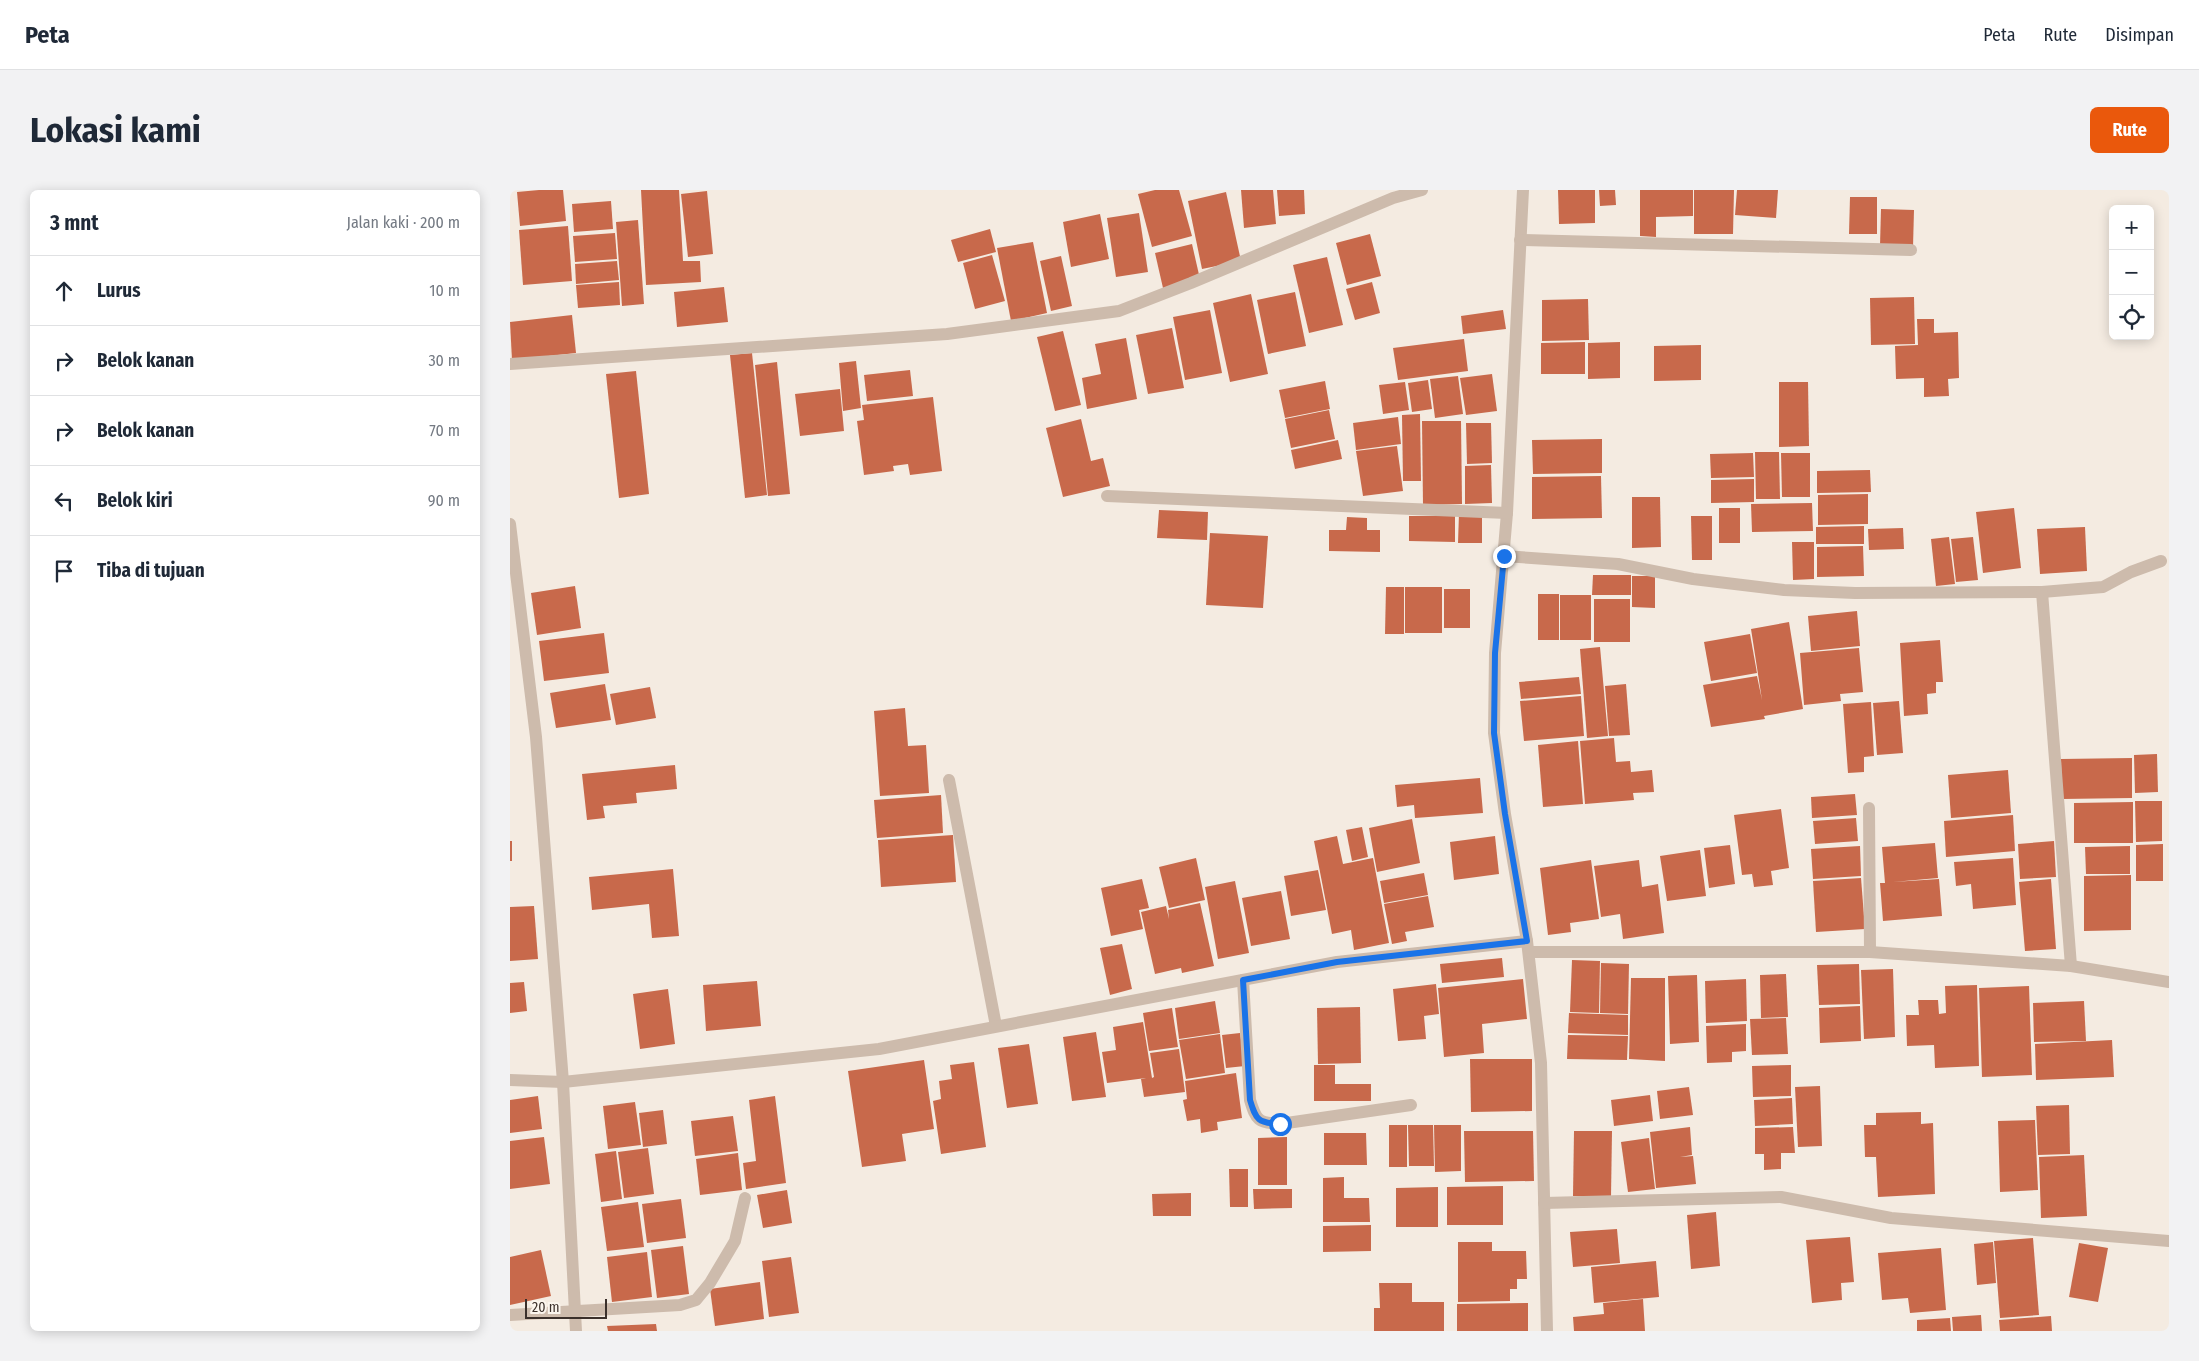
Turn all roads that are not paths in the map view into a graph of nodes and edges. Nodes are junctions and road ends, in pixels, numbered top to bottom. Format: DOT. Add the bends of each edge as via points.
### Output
graph roads {
  1 [pos="1422,190"];
  2 [pos="1523,190"];
  3 [pos="1520,240"];
  4 [pos="1911,250"];
  5 [pos="510,364"];
  6 [pos="1106,496"];
  7 [pos="1507,512"];
  8 [pos="510,524"];
  9 [pos="1504,556"];
  10 [pos="2161,561"];
  11 [pos="2042,592"];
  12 [pos="949,780"];
  13 [pos="1869,808"];
  14 [pos="1528,946"];
  15 [pos="1870,952"];
  16 [pos="2071,966"];
  17 [pos="1243,980"];
  18 [pos="2169,982"];
  19 [pos="996,1026"];
  20 [pos="510,1080"];
  21 [pos="563,1082"];
  22 [pos="1411,1105"];
  23 [pos="745,1198"];
  24 [pos="1544,1203"];
  25 [pos="2169,1242"];
  26 [pos="574,1311"];
  27 [pos="510,1315"];
  28 [pos="576,1331"];
  29 [pos="1547,1331"];
  1 -- 5 [label="street" via="1393,198 1118,311 947,334"];
  2 -- 3 [label="street"];
  3 -- 4 [label="street"];
  3 -- 7 [label="street"];
  6 -- 7 [label="street"];
  7 -- 9 [label="street"];
  8 -- 21 [label="street" via="536,737"];
  9 -- 11 [label="street" via="1618,564 1784,590"];
  9 -- 14 [label="street" via="1495,653 1494,733"];
  10 -- 11 [label="street" via="2103,587"];
  11 -- 16 [label="street"];
  12 -- 19 [label="street"];
  13 -- 15 [label="street"];
  14 -- 15 [label="street"];
  14 -- 17 [label="street" via="1337,962"];
  14 -- 24 [label="street" via="1541,1064"];
  15 -- 16 [label="street"];
  16 -- 18 [label="street"];
  17 -- 19 [label="street"];
  17 -- 22 [label="street" via="1250,1100 1255,1117 1265,1124 1280,1124"];
  19 -- 21 [label="street" via="879,1049"];
  20 -- 21 [label="street"];
  21 -- 26 [label="street"];
  23 -- 26 [label="street" via="735,1241 696,1300 680,1305"];
  24 -- 25 [label="street" via="1781,1197 1891,1218"];
  24 -- 29 [label="street"];
  26 -- 27 [label="street"];
  26 -- 28 [label="street"];
}
